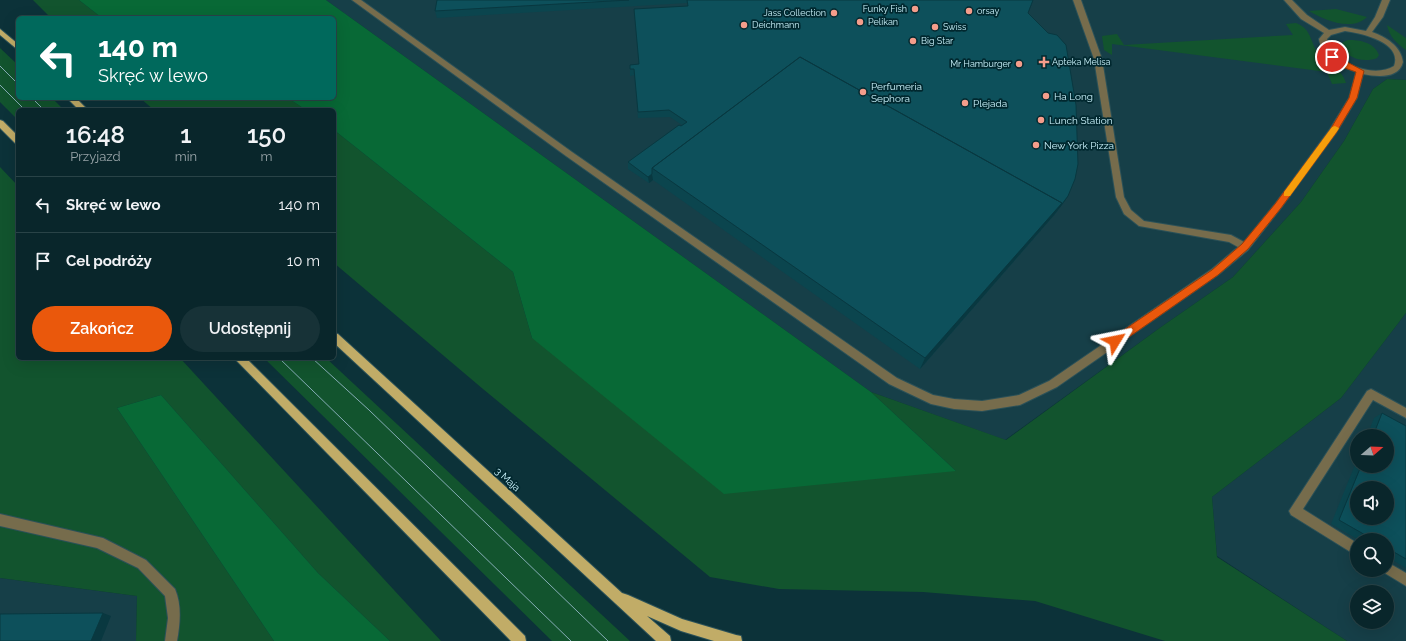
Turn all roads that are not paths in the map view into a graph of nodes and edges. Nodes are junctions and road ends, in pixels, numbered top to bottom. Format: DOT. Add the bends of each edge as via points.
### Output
graph roads {
  1 [pos="356,0"];
  2 [pos="1077,0"];
  3 [pos="1288,0"];
  4 [pos="1386,0"];
  5 [pos="0,31"];
  6 [pos="1328,33"];
  7 [pos="1368,33"];
  8 [pos="16,46"];
  9 [pos="1403,62"];
  10 [pos="1360,71"];
  11 [pos="73,100"];
  12 [pos="82,108"];
  13 [pos="0,123"];
  14 [pos="16,139"];
  15 [pos="1245,247"];
  16 [pos="336,339"];
  17 [pos="241,360"];
  18 [pos="1406,413"];
  19 [pos="0,520"];
  20 [pos="1350,546"];
  21 [pos="1394,572"];
  22 [pos="1406,580"];
  23 [pos="617,596"];
  24 [pos="514,636"];
  25 [pos="171,641"];
  26 [pos="520,641"];
  27 [pos="665,641"];
  28 [pos="736,641"];
  1 -- 15 [label="lane" via="569,154 893,381 931,399 982,406 1020,400 1053,384 1215,272"];
  2 -- 15 [label="lane" via="1098,59 1120,197 1127,212 1142,224 1231,239"];
  3 -- 6 [label="lane" via="1304,17"];
  4 -- 7 [label="lane"];
  5 -- 8 [label="main road"];
  6 -- 7 [label="lane" via="1345,29"];
  6 -- 10 [label="lane" via="1323,39 1324,48 1344,65"];
  7 -- 9 [label="lane" via="1391,46"];
  9 -- 10 [label="lane" via="1388,72"];
  10 -- 15 [label="lane" via="1353,98 1333,131"];
  11 -- 12 [label="main road"];
  13 -- 14 [label="main road"];
  16 -- 23 [label="main road, 3 Maja"];
  17 -- 24 [label="main road"];
  18 -- 20 [label="lane" via="1371,394 1295,511"];
  19 -- 25 [label="lane" via="99,542 142,564 171,593 174,618"];
  21 -- 22 [label="lane"];
  23 -- 27 [label="main road, 3 Maja"];
  23 -- 28 [label="main road" via="682,625"];
  24 -- 26 [label="main road"];
}
